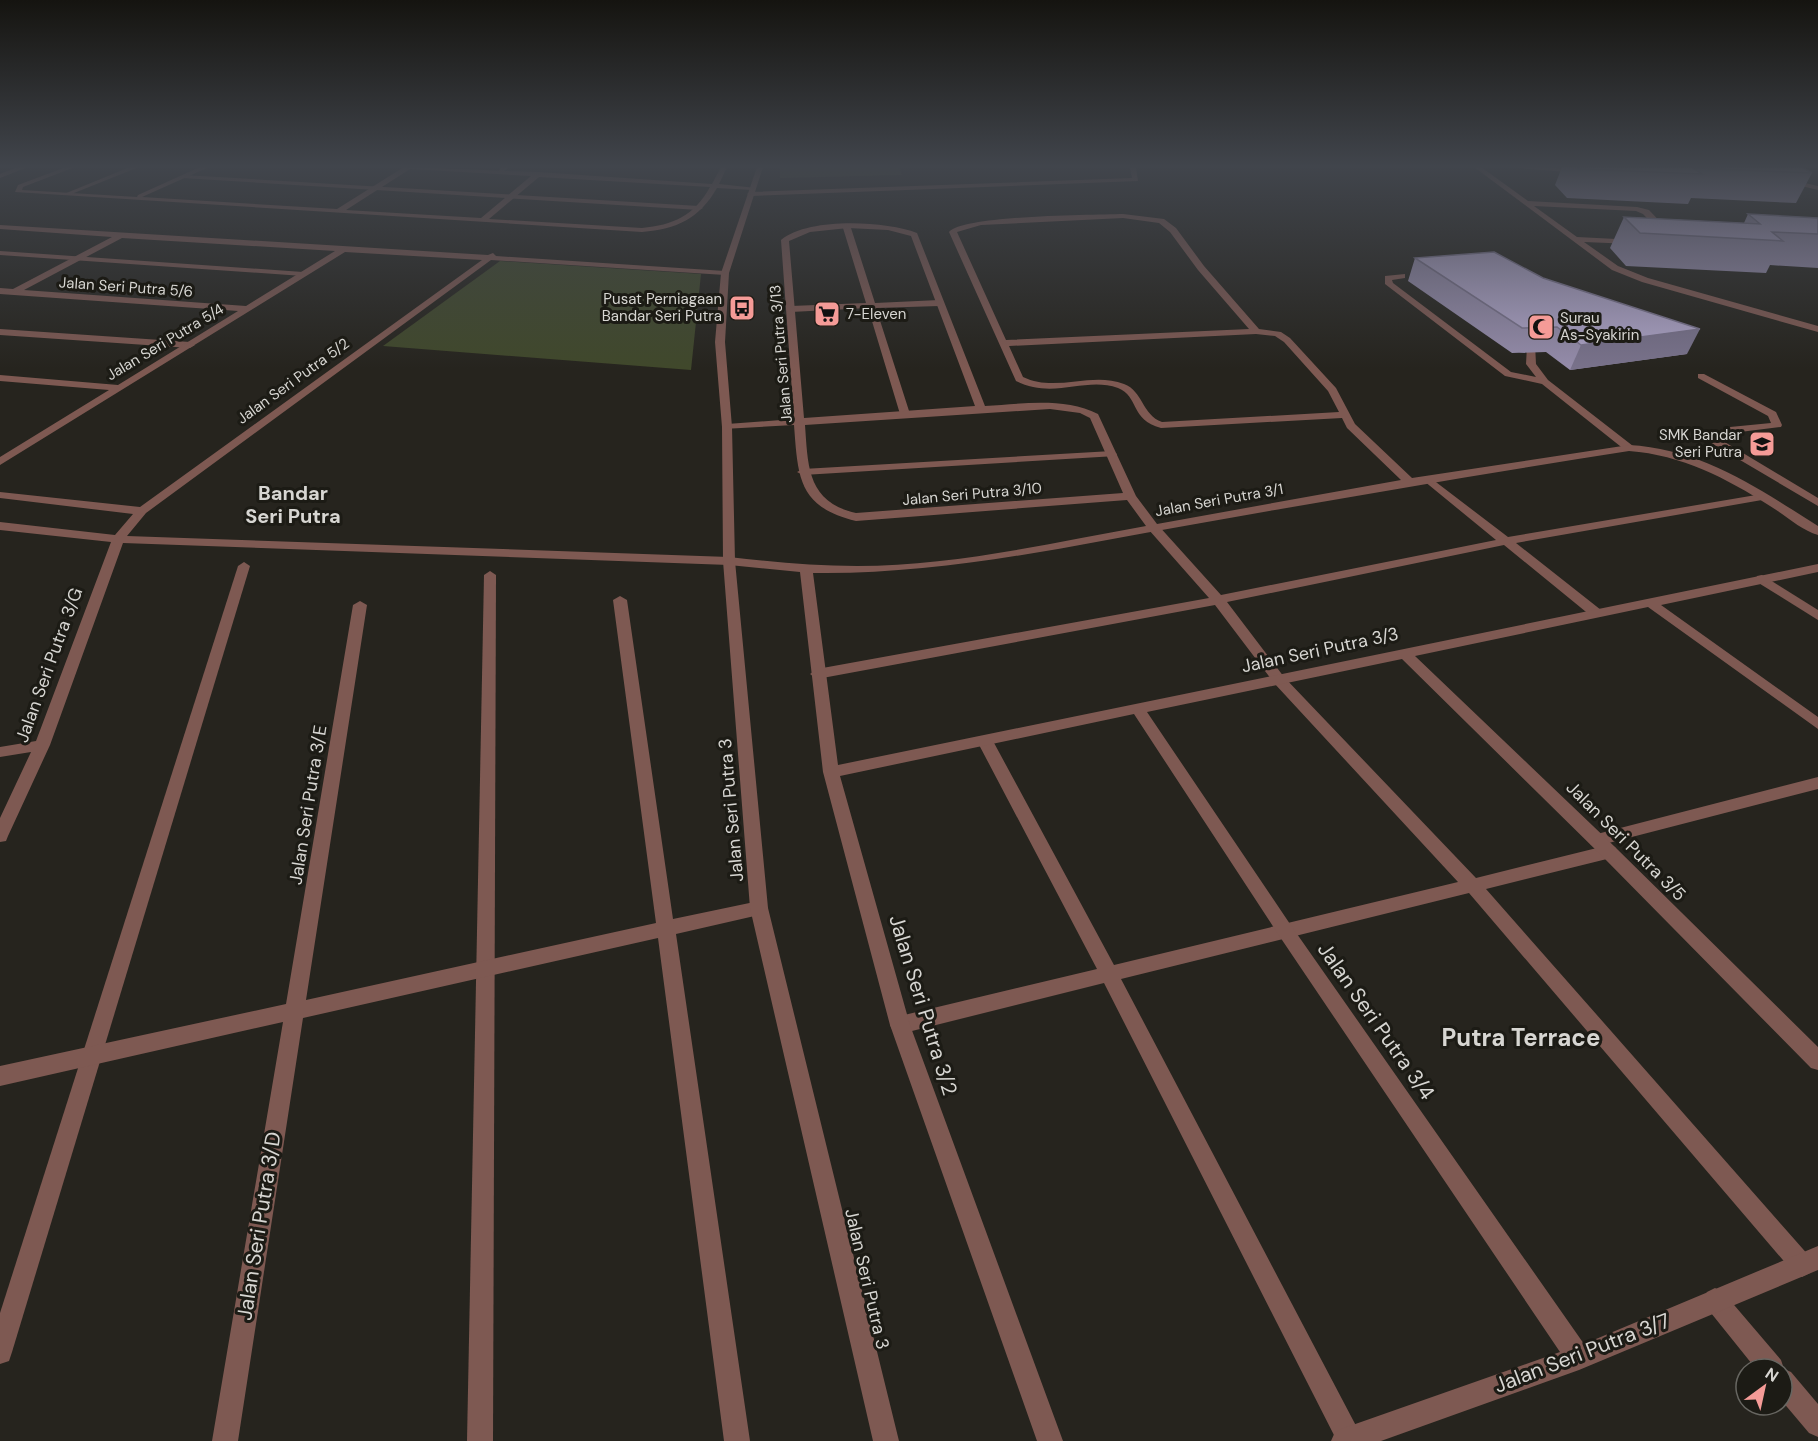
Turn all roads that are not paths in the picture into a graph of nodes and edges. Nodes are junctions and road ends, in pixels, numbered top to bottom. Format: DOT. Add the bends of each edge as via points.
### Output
graph roads {
  1 [pos="97,234"];
  2 [pos="737,234"];
  3 [pos="793,234"];
  4 [pos="850,234"];
  5 [pos="912,234"];
  6 [pos="953,234"];
  7 [pos="1176,234"];
  8 [pos="1568,234"];
  9 [pos="1668,234"];
  10 [pos="120,236"];
  11 [pos="1574,239"];
  12 [pos="1675,242"];
  13 [pos="1645,243"];
  14 [pos="346,248"];
  15 [pos="0,253"];
  16 [pos="493,255"];
  17 [pos="81,258"];
  18 [pos="725,273"];
  19 [pos="303,274"];
  20 [pos="1402,276"];
  21 [pos="0,291"];
  22 [pos="13,292"];
  23 [pos="0,299"];
  24 [pos="939,303"];
  25 [pos="871,306"];
  26 [pos="250,309"];
  27 [pos="790,309"];
  28 [pos="1818,329"];
  29 [pos="1256,331"];
  30 [pos="0,332"];
  31 [pos="1005,343"];
  32 [pos="190,345"];
  33 [pos="1532,346"];
  34 [pos="1701,376"];
  35 [pos="0,378"];
  36 [pos="1545,382"];
  37 [pos="118,388"];
  38 [pos="981,409"];
  39 [pos="904,414"];
  40 [pos="1345,415"];
  41 [pos="801,422"];
  42 [pos="728,427"];
  43 [pos="1629,447"];
  44 [pos="1112,454"];
  45 [pos="0,462"];
  46 [pos="803,472"];
  47 [pos="1428,479"];
  48 [pos="1409,482"];
  49 [pos="0,495"];
  50 [pos="1130,496"];
  51 [pos="1762,497"];
  52 [pos="1818,503"];
  53 [pos="820,504"];
  54 [pos="142,511"];
  55 [pos="0,526"];
  56 [pos="1153,527"];
  57 [pos="1818,531"];
  58 [pos="117,539"];
  59 [pos="1507,541"];
  60 [pos="729,561"];
  61 [pos="244,566"];
  62 [pos="1818,568"];
  63 [pos="806,569"];
  64 [pos="490,575"];
  65 [pos="1762,579"];
  66 [pos="620,600"];
  67 [pos="1218,600"];
  68 [pos="1648,602"];
  69 [pos="360,605"];
  70 [pos="1596,613"];
  71 [pos="1818,616"];
  72 [pos="1404,652"];
  73 [pos="817,674"];
  74 [pos="1279,680"];
  75 [pos="1137,709"];
  76 [pos="1818,724"];
  77 [pos="985,741"];
  78 [pos="42,745"];
  79 [pos="0,752"];
  80 [pos="831,772"];
  81 [pos="1818,783"];
  82 [pos="0,836"];
  83 [pos="1603,846"];
  84 [pos="1471,884"];
  85 [pos="759,908"];
  86 [pos="666,929"];
  87 [pos="1284,929"];
  88 [pos="485,969"];
  89 [pos="1108,972"];
  90 [pos="294,1011"];
  91 [pos="900,1025"];
  92 [pos="92,1056"];
  93 [pos="1818,1061"];
  94 [pos="0,1076"];
  95 [pos="1810,1262"];
  96 [pos="1715,1300"];
  97 [pos="0,1352"];
  98 [pos="1762,1357"];
  99 [pos="1579,1358"];
  100 [pos="1794,1395"];
  101 [pos="1818,1424"];
  102 [pos="1347,1440"];
  103 [pos="225,1441"];
  104 [pos="480,1441"];
  105 [pos="737,1441"];
  106 [pos="886,1441"];
  107 [pos="1050,1441"];
  1 -- 10 [label="street"];
  2 -- 18 [label="street, Jalan Seri Putra 3"];
  3 -- 27 [label="street, Jalan Seri Putra 3/13" via="785,240"];
  4 -- 25 [label="street"];
  5 -- 24 [label="street, Jalan Seri Putra 3/13"];
  6 -- 31 [label="street"];
  7 -- 29 [label="street"];
  8 -- 11 [label="street"];
  9 -- 12 [label="street"];
  10 -- 14 [label="street"];
  10 -- 17 [label="street"];
  11 -- 13 [label="street"];
  11 -- 28 [label="street" via="1626,273"];
  14 -- 16 [label="street"];
  14 -- 19 [label="street, Jalan Seri Putra 5/4"];
  15 -- 17 [label="street"];
  16 -- 18 [label="street"];
  16 -- 54 [label="street, Jalan Seri Putra 5/2"];
  17 -- 19 [label="street"];
  17 -- 22 [label="street"];
  18 -- 42 [label="street, Jalan Seri Putra 3" via="720,342"];
  19 -- 26 [label="street, Jalan Seri Putra 5/4"];
  20 -- 36 [label="street" via="1388,278 1389,284 1481,355 1508,374"];
  21 -- 22 [label="street, Jalan Seri Putra 5/6"];
  22 -- 23 [label="street"];
  22 -- 26 [label="street, Jalan Seri Putra 5/6"];
  24 -- 25 [label="street"];
  24 -- 38 [label="street"];
  25 -- 27 [label="street"];
  25 -- 39 [label="street"];
  26 -- 32 [label="street, Jalan Seri Putra 5/4"];
  27 -- 41 [label="street, Jalan Seri Putra 3/13"];
  29 -- 31 [label="street"];
  29 -- 40 [label="street" via="1278,334 1287,340 1332,390"];
  30 -- 32 [label="street"];
  31 -- 40 [label="street" via="1019,379 1027,385 1119,385 1131,390 1148,420 1161,425"];
  32 -- 37 [label="street, Jalan Seri Putra 5/4"];
  33 -- 36 [label="street" via="1532,364"];
  34 -- 52 [label="street" via="1772,414 1777,425 1730,430 1710,438"];
  35 -- 37 [label="street"];
  36 -- 43 [label="street"];
  37 -- 45 [label="street, Jalan Seri Putra 5/4"];
  38 -- 39 [label="street"];
  38 -- 44 [label="street" via="1050,406 1082,410 1094,417"];
  39 -- 41 [label="street"];
  40 -- 48 [label="street" via="1371,447"];
  41 -- 42 [label="street"];
  41 -- 46 [label="street, Jalan Seri Putra 3/13"];
  42 -- 60 [label="street, Jalan Seri Putra 3"];
  43 -- 47 [label="street, Jalan Seri Putra 3/1"];
  43 -- 51 [label="street, Jalan Seri Putra 3/1" via="1672,452"];
  44 -- 46 [label="street"];
  44 -- 50 [label="street"];
  46 -- 53 [label="street, Jalan Seri Putra 3/13"];
  47 -- 48 [label="street, Jalan Seri Putra 3/1"];
  47 -- 59 [label="street"];
  48 -- 56 [label="street, Jalan Seri Putra 3/1"];
  49 -- 54 [label="street"];
  50 -- 53 [label="street, Jalan Seri Putra 3/10" via="856,517 833,513"];
  50 -- 56 [label="street"];
  51 -- 57 [label="street, Jalan Seri Putra 3/1"];
  51 -- 59 [label="street"];
  54 -- 58 [label="street, Jalan Seri Putra 5/2"];
  55 -- 58 [label="street, Jalan Seri Putra 3/1"];
  56 -- 63 [label="street, Jalan Seri Putra 3/1" via="969,561 870,570"];
  56 -- 67 [label="street"];
  58 -- 60 [label="street, Jalan Seri Putra 3/1"];
  58 -- 78 [label="street, Jalan Seri Putra 3/G"];
  59 -- 67 [label="street"];
  59 -- 70 [label="street"];
  60 -- 63 [label="street, Jalan Seri Putra 3/1"];
  60 -- 85 [label="street, Jalan Seri Putra 3"];
  61 -- 92 [label="street"];
  62 -- 65 [label="street, Jalan Seri Putra 3/3"];
  63 -- 73 [label="street, Jalan Seri Putra 3/2"];
  64 -- 88 [label="street"];
  65 -- 68 [label="street, Jalan Seri Putra 3/3"];
  65 -- 71 [label="street"];
  66 -- 86 [label="street"];
  67 -- 73 [label="street"];
  67 -- 74 [label="street"];
  68 -- 70 [label="street, Jalan Seri Putra 3/3"];
  68 -- 76 [label="street"];
  69 -- 90 [label="street, Jalan Seri Putra 3/E"];
  70 -- 72 [label="street, Jalan Seri Putra 3/3"];
  72 -- 74 [label="street, Jalan Seri Putra 3/3"];
  72 -- 83 [label="street, Jalan Seri Putra 3/5"];
  73 -- 80 [label="street, Jalan Seri Putra 3/2"];
  74 -- 75 [label="street, Jalan Seri Putra 3/3"];
  74 -- 84 [label="street"];
  75 -- 77 [label="street, Jalan Seri Putra 3/3"];
  75 -- 87 [label="street, Jalan Seri Putra 3/4"];
  77 -- 80 [label="street, Jalan Seri Putra 3/3"];
  77 -- 89 [label="street"];
  78 -- 79 [label="street"];
  78 -- 82 [label="street, Jalan Seri Putra 3/G"];
  80 -- 91 [label="street, Jalan Seri Putra 3/2"];
  81 -- 83 [label="street"];
  83 -- 84 [label="street"];
  83 -- 93 [label="street, Jalan Seri Putra 3/5"];
  84 -- 87 [label="street"];
  84 -- 95 [label="street"];
  85 -- 86 [label="street"];
  85 -- 106 [label="street, Jalan Seri Putra 3"];
  86 -- 88 [label="street"];
  86 -- 105 [label="street"];
  87 -- 89 [label="street"];
  87 -- 99 [label="street, Jalan Seri Putra 3/4"];
  88 -- 90 [label="street"];
  88 -- 104 [label="street"];
  89 -- 91 [label="street"];
  89 -- 102 [label="street"];
  90 -- 92 [label="street"];
  90 -- 103 [label="street, Jalan Seri Putra 3/D"];
  91 -- 107 [label="street, Jalan Seri Putra 3/2"];
  92 -- 94 [label="street"];
  92 -- 97 [label="street"];
  95 -- 96 [label="street, Jalan Seri Putra 3/7"];
  96 -- 98 [label="street"];
  96 -- 99 [label="street, Jalan Seri Putra 3/7"];
  99 -- 102 [label="street, Jalan Seri Putra 3/7"];
  100 -- 101 [label="street"];
}
